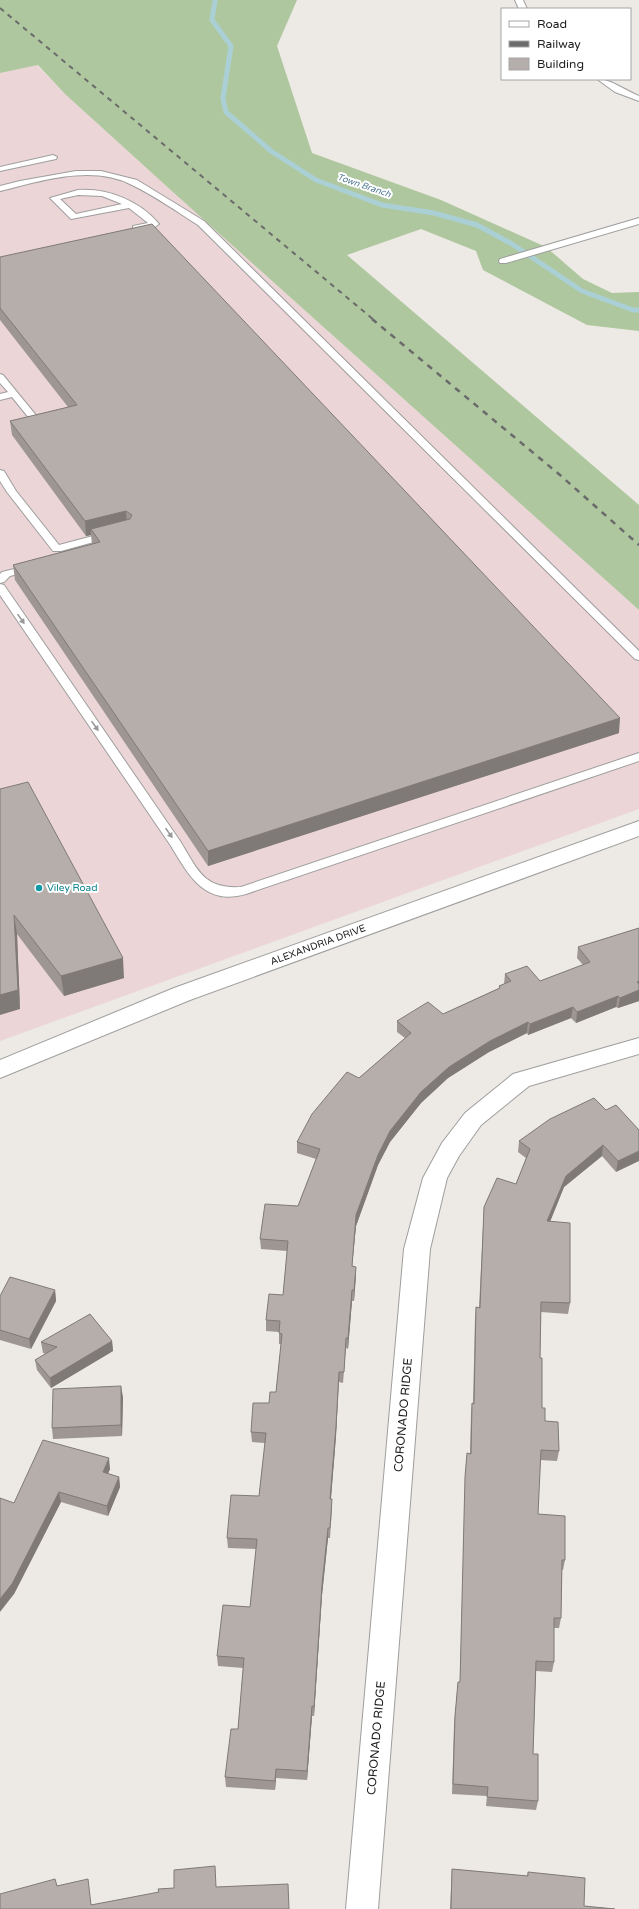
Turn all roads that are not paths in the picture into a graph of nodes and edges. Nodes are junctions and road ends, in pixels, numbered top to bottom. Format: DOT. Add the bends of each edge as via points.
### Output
graph roads {
  1 [pos="603,80"];
  2 [pos="639,99"];
  3 [pos="53,157"];
  4 [pos="0,169"];
  5 [pos="0,189"];
  6 [pos="132,205"];
  7 [pos="639,221"];
  8 [pos="125,231"];
  9 [pos="503,261"];
  10 [pos="0,377"];
  11 [pos="14,394"];
  12 [pos="0,397"];
  13 [pos="36,421"];
  14 [pos="0,473"];
  15 [pos="120,532"];
  16 [pos="58,550"];
  17 [pos="49,559"];
  18 [pos="37,566"];
  19 [pos="0,580"];
  20 [pos="0,587"];
  21 [pos="639,657"];
  22 [pos="639,757"];
  23 [pos="639,828"];
  24 [pos="639,1046"];
  25 [pos="0,1069"];
  26 [pos="362,1909"];
  1 -- 2 [label="lane"];
  3 -- 4 [label="lane"];
  5 -- 21 [label="lane" via="76,173 102,174 134,182 201,223"];
  6 -- 6 [label="lane" via="107,194 81,192 54,198 74,217"];
  6 -- 8 [label="lane" via="155,224"];
  7 -- 9 [label="lane"];
  10 -- 11 [label="lane"];
  11 -- 12 [label="lane"];
  11 -- 13 [label="lane"];
  14 -- 16 [label="lane"];
  15 -- 16 [label="lane"];
  16 -- 17 [label="lane"];
  18 -- 19 [label="lane" via="6,574"];
  20 -- 22 [label="lane, one-way" via="176,844 197,879 215,890 229,893 242,891"];
  23 -- 25 [label="street, ALEXANDRIA DRIVE" via="182,994"];
  24 -- 26 [label="street, CORONADO RIDGE" via="521,1080 473,1119 450,1150 434,1178 417,1248"];
}
